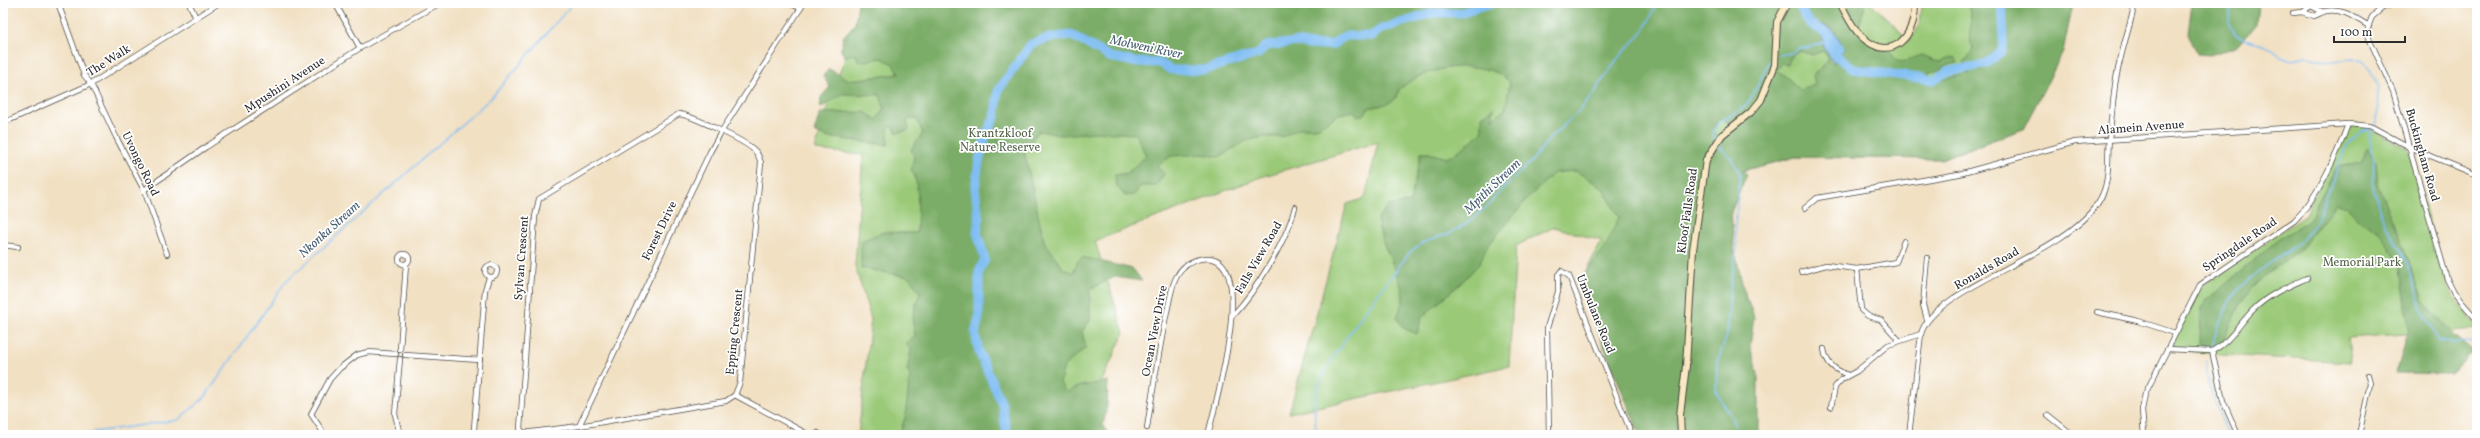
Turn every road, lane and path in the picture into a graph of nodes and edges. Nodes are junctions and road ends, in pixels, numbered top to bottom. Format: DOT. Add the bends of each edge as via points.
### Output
graph roads {
  1 [pos="58,3"];
  2 [pos="189,3"];
  3 [pos="219,3"];
  4 [pos="335,3"];
  5 [pos="440,3"];
  6 [pos="788,3"];
  7 [pos="1787,3"];
  8 [pos="1840,3"];
  9 [pos="1915,3"];
  10 [pos="2136,3"];
  11 [pos="2395,3"];
  12 [pos="803,5"];
  13 [pos="2302,12"];
  14 [pos="2323,12"];
  15 [pos="2293,13"];
  16 [pos="196,18"];
  17 [pos="2369,26"];
  18 [pos="360,48"];
  19 [pos="91,84"];
  20 [pos="3,123"];
  21 [pos="2348,124"];
  22 [pos="721,132"];
  23 [pos="2109,140"];
  24 [pos="2409,147"];
  25 [pos="2477,175"];
  26 [pos="144,190"];
  27 [pos="1295,207"];
  28 [pos="1805,208"];
  29 [pos="1904,241"];
  30 [pos="3,245"];
  31 [pos="18,247"];
  32 [pos="167,254"];
  33 [pos="1927,258"];
  34 [pos="406,264"];
  35 [pos="1857,269"];
  36 [pos="1801,272"];
  37 [pos="488,278"];
  38 [pos="2307,278"];
  39 [pos="2097,312"];
  40 [pos="1233,315"];
  41 [pos="1927,319"];
  42 [pos="2477,320"];
  43 [pos="2175,333"];
  44 [pos="1921,334"];
  45 [pos="1899,340"];
  46 [pos="1824,349"];
  47 [pos="2167,350"];
  48 [pos="2212,351"];
  49 [pos="398,352"];
  50 [pos="405,355"];
  51 [pos="400,359"];
  52 [pos="480,360"];
  53 [pos="1848,375"];
  54 [pos="2368,375"];
  55 [pos="735,395"];
  56 [pos="1831,407"];
  57 [pos="2048,415"];
  58 [pos="579,426"];
  59 [pos="1147,428"];
  60 [pos="474,429"];
  61 [pos="325,435"];
  62 [pos="400,435"];
  63 [pos="810,435"];
  64 [pos="1208,435"];
  65 [pos="1549,435"];
  66 [pos="1632,435"];
  67 [pos="1681,435"];
  68 [pos="1909,435"];
  69 [pos="2073,435"];
  70 [pos="2144,435"];
  71 [pos="2238,435"];
  72 [pos="2359,435"];
  1 -- 19 [label="street, Uvongo Road" via="84,75"];
  2 -- 16 [label="street"];
  3 -- 16 [label="street, The Walk"];
  4 -- 18 [label="street"];
  5 -- 18 [label="street, Mpushini Avenue"];
  6 -- 12 [label="street"];
  7 -- 67 [label="main road, Kloof Falls Road" via="1779,15 1775,34 1774,70 1761,100 1751,112 1722,135 1706,160 1692,258"];
  8 -- 9 [label="main road" via="1862,37 1876,46 1889,47 1899,44 1909,34 1914,19"];
  10 -- 23 [label="street, Ronalds Road" via="2117,76"];
  11 -- 17 [label="street" via="2374,15"];
  12 -- 22 [label="street, Forest Drive"];
  13 -- 14 [label="street" via="2314,16"];
  13 -- 14 [label="street" via="2311,6"];
  13 -- 15 [label="street"];
  14 -- 17 [label="street" via="2347,13"];
  16 -- 19 [label="street, The Walk"];
  17 -- 24 [label="street, Buckingham Road" via="2369,38 2390,83"];
  18 -- 26 [label="street, Mpushini Avenue"];
  19 -- 20 [label="street, The Walk"];
  19 -- 26 [label="street, Uvongo Road"];
  21 -- 23 [label="street, Alamein Avenue"];
  21 -- 24 [label="street, Alamein Avenue" via="2372,127"];
  21 -- 43 [label="street, Springdale Road" via="2316,193 2301,214 2200,285"];
  22 -- 55 [label="street, Epping Crescent" via="752,148 759,157 762,169 740,382"];
  22 -- 58 [label="street, Forest Drive"];
  22 -- 58 [label="street, Sylvan Crescent" via="685,114 672,116 539,199 535,217 521,432"];
  23 -- 28 [label="street, Alamein Avenue" via="2061,144 1959,174 1829,195 1817,198"];
  23 -- 41 [label="street, Ronalds Road" via="2105,190 2091,213 2078,227 1954,299"];
  24 -- 25 [label="street, Alamein Avenue"];
  24 -- 42 [label="street, Buckingham Road" via="2447,279 2454,293"];
  26 -- 32 [label="street, Uvongo Road"];
  27 -- 40 [label="street, Falls View Road" via="1286,235 1252,292"];
  29 -- 35 [label="street" via="1896,262"];
  30 -- 31 [label="street"];
  33 -- 41 [label="street" via="1924,305"];
  34 -- 49 [label="street"];
  35 -- 36 [label="street" via="1826,265"];
  35 -- 45 [label="street" via="1861,310 1868,316 1881,320"];
  37 -- 52 [label="street"];
  38 -- 48 [label="street" via="2269,296 2238,326 2224,345"];
  39 -- 43 [label="street"];
  40 -- 59 [label="street, Ocean View Drive" via="1231,284 1224,264 1214,258 1208,258 1199,259 1182,268 1172,291 1162,334"];
  40 -- 64 [label="street, Ocean View Drive"];
  41 -- 44 [label="street"];
  43 -- 47 [label="street, Springdale Road"];
  44 -- 45 [label="street"];
  44 -- 68 [label="street"];
  45 -- 53 [label="street"];
  46 -- 53 [label="street" via="1830,366"];
  47 -- 48 [label="street"];
  47 -- 70 [label="street, Springdale Road" via="2143,400"];
  48 -- 71 [label="street" via="2223,402"];
  49 -- 50 [label="street"];
  49 -- 51 [label="street"];
  49 -- 61 [label="street" via="362,353 335,373 312,414"];
  50 -- 51 [label="street"];
  50 -- 52 [label="street"];
  51 -- 62 [label="street" via="396,414"];
  52 -- 60 [label="street"];
  53 -- 56 [label="street" via="1834,386"];
  54 -- 72 [label="street" via="2370,384 2365,396"];
  55 -- 58 [label="street" via="726,401"];
  55 -- 63 [label="street"];
  57 -- 69 [label="street"];
  65 -- 66 [label="street, Umbulane Road" via="1547,328 1558,292 1558,276 1563,272 1569,276"];
}
